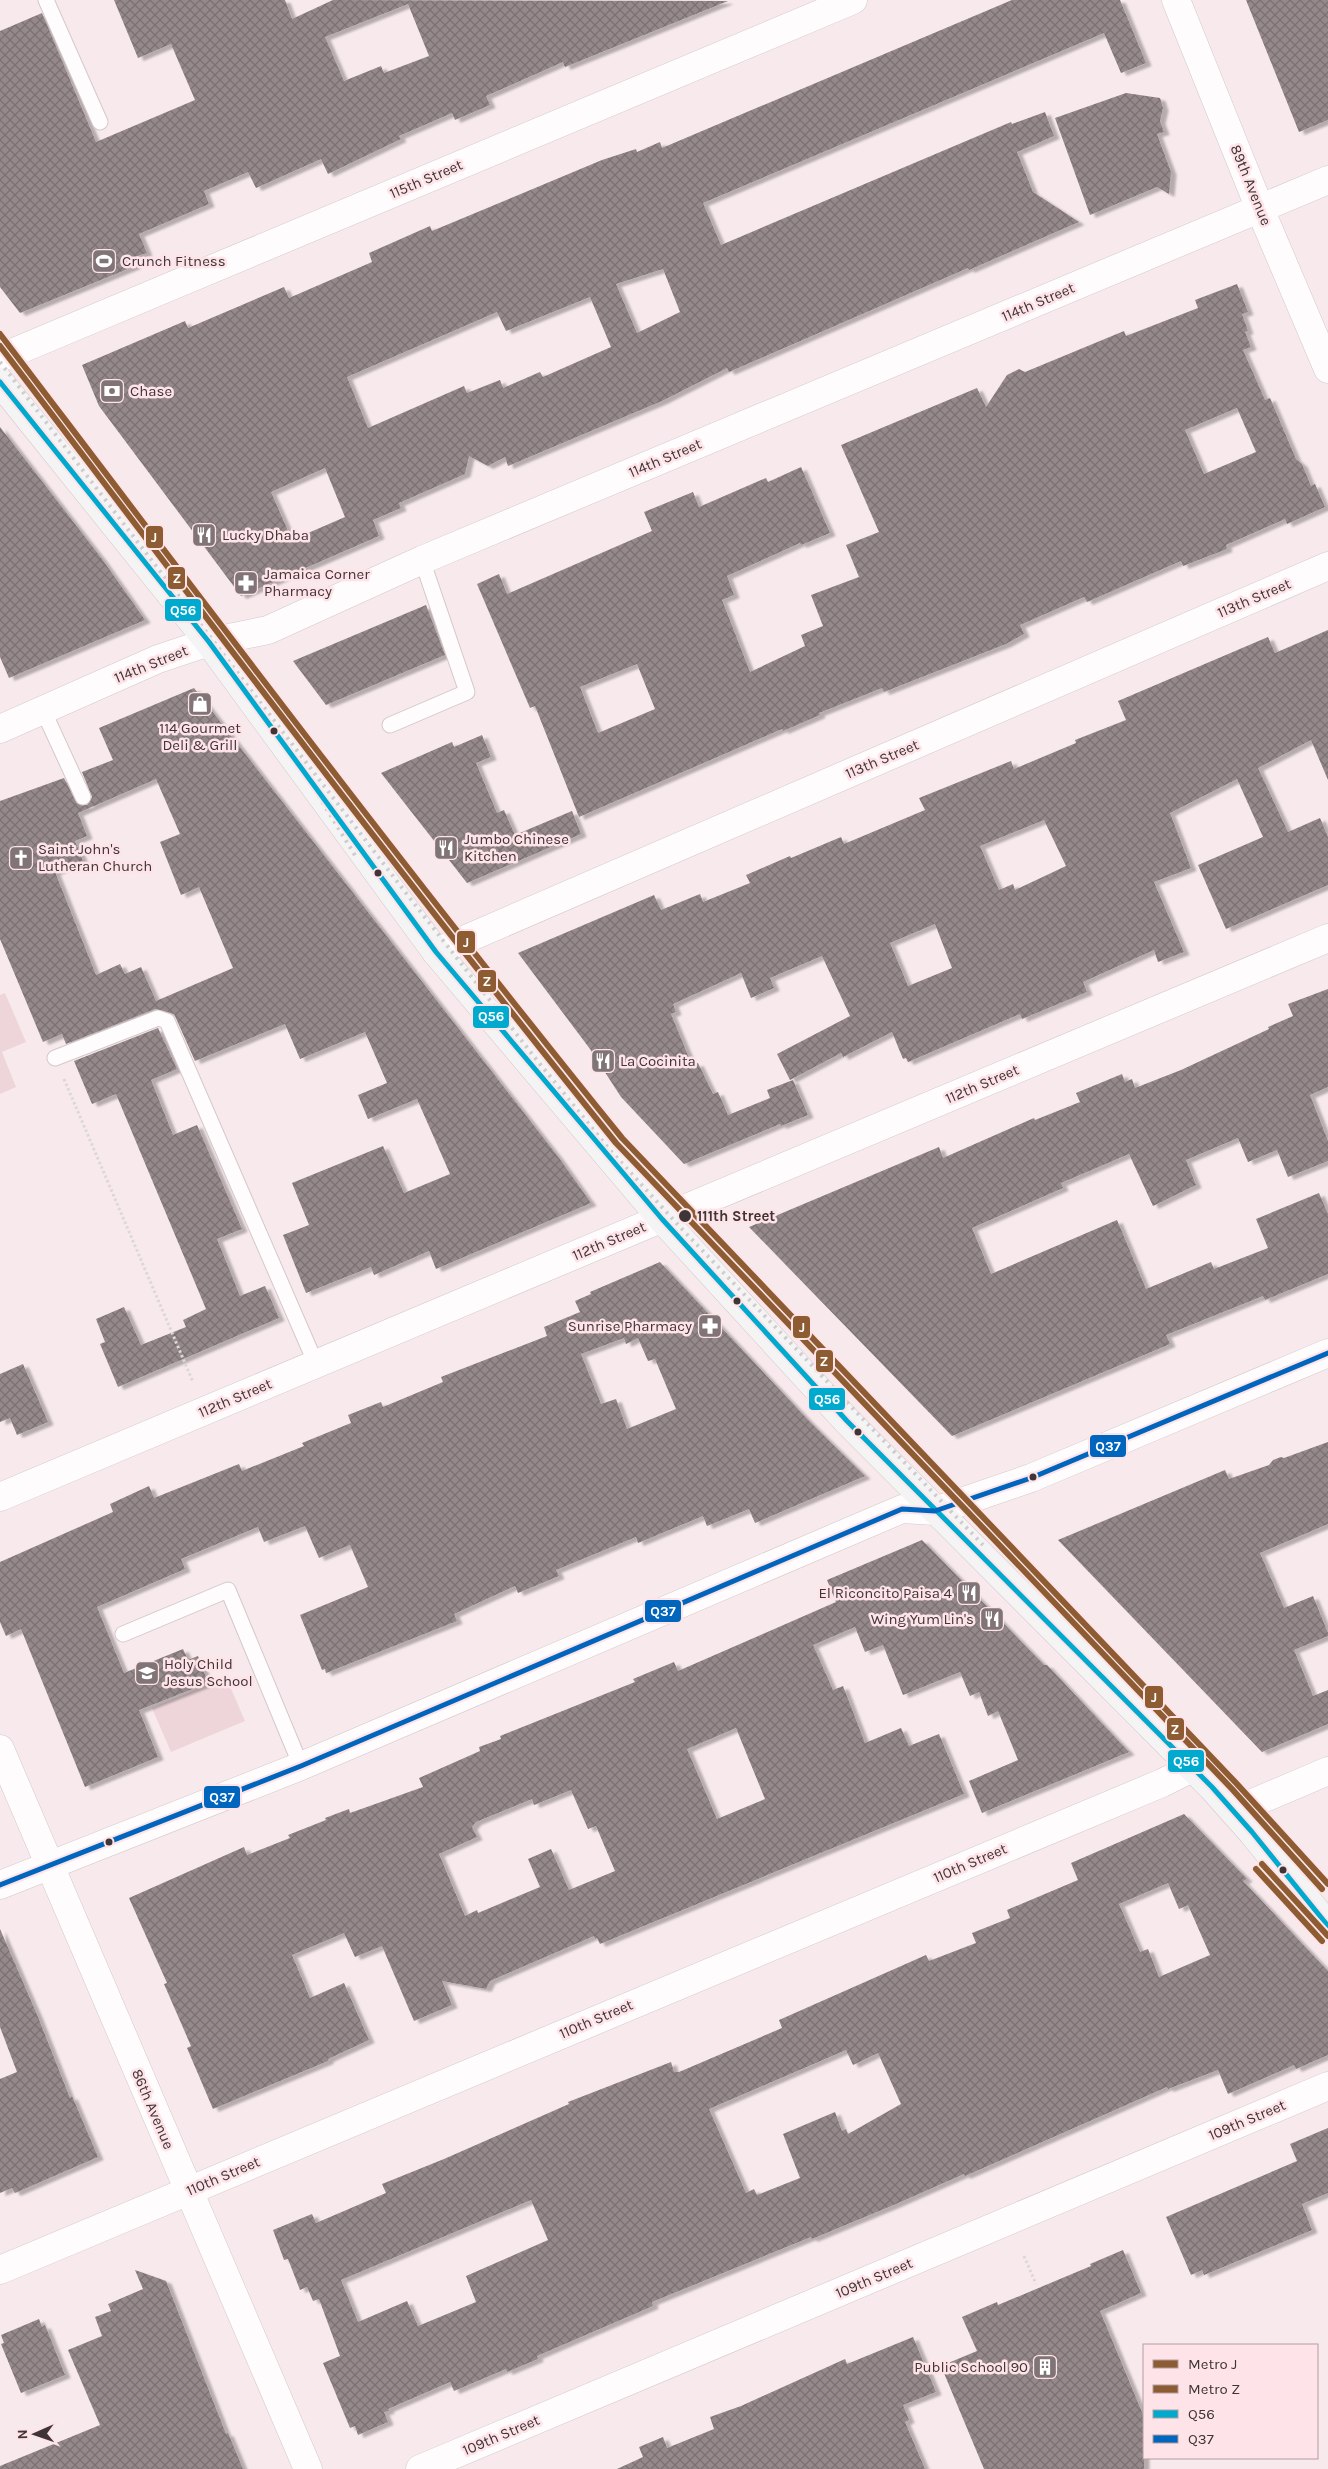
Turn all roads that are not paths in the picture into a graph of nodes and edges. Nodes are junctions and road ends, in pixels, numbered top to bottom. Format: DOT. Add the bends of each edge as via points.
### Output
graph roads {
  1 [pos="46,0"];
  2 [pos="853,0"];
  3 [pos="1176,0"];
  4 [pos="100,122"];
  5 [pos="1328,180"];
  6 [pos="1260,209"];
  7 [pos="0,358"];
  8 [pos="1328,369"];
  9 [pos="0,382"];
  10 [pos="422,560"];
  11 [pos="1328,566"];
  12 [pos="209,642"];
  13 [pos="43,710"];
  14 [pos="390,725"];
  15 [pos="0,729"];
  16 [pos="83,797"];
  17 [pos="1328,938"];
  18 [pos="436,952"];
  19 [pos="55,1058"];
  20 [pos="662,1219"];
  21 [pos="1328,1353"];
  22 [pos="316,1364"];
  23 [pos="0,1497"];
  24 [pos="935,1511"];
  25 [pos="122,1634"];
  26 [pos="0,1749"];
  27 [pos="301,1766"];
  28 [pos="1192,1768"];
  29 [pos="1328,1771"];
  30 [pos="1234,1811"];
  31 [pos="48,1864"];
  32 [pos="0,1885"];
  33 [pos="1328,1926"];
  34 [pos="1328,2086"];
  35 [pos="187,2190"];
  36 [pos="0,2270"];
  37 [pos="308,2469"];
  38 [pos="420,2469"];
  1 -- 4 [label="lane"];
  2 -- 7 [label="street, 115th Street"];
  3 -- 6 [label="street, 89th Avenue"];
  5 -- 6 [label="street, 114th Street"];
  6 -- 8 [label="street, 89th Avenue"];
  6 -- 10 [label="street, 114th Street"];
  9 -- 12 [label="main road"];
  10 -- 12 [label="street, 114th Street" via="268,630"];
  10 -- 14 [label="lane" via="467,692"];
  11 -- 18 [label="street, 113th Street"];
  12 -- 13 [label="street, 114th Street" via="158,659"];
  12 -- 18 [label="main road"];
  13 -- 15 [label="street, 114th Street"];
  13 -- 16 [label="lane"];
  17 -- 20 [label="street, 112th Street"];
  18 -- 20 [label="main road"];
  19 -- 22 [label="lane" via="158,1018 168,1021"];
  20 -- 22 [label="street, 112th Street"];
  20 -- 24 [label="main road" via="847,1421"];
  21 -- 24 [label="street" via="1031,1478"];
  22 -- 23 [label="street, 112th Street"];
  24 -- 27 [label="street" via="902,1509"];
  24 -- 28 [label="main road"];
  25 -- 27 [label="lane" via="228,1590"];
  26 -- 31 [label="street, 86th Avenue"];
  27 -- 31 [label="street"];
  28 -- 30 [label="main road"];
  28 -- 35 [label="street, 110th Street"];
  29 -- 30 [label="street"];
  30 -- 33 [label="main road"];
  31 -- 32 [label="street"];
  31 -- 35 [label="street, 86th Avenue"];
  34 -- 38 [label="street, 109th Street"];
  35 -- 36 [label="street, 110th Street"];
  35 -- 37 [label="street, 86th Avenue"];
}
